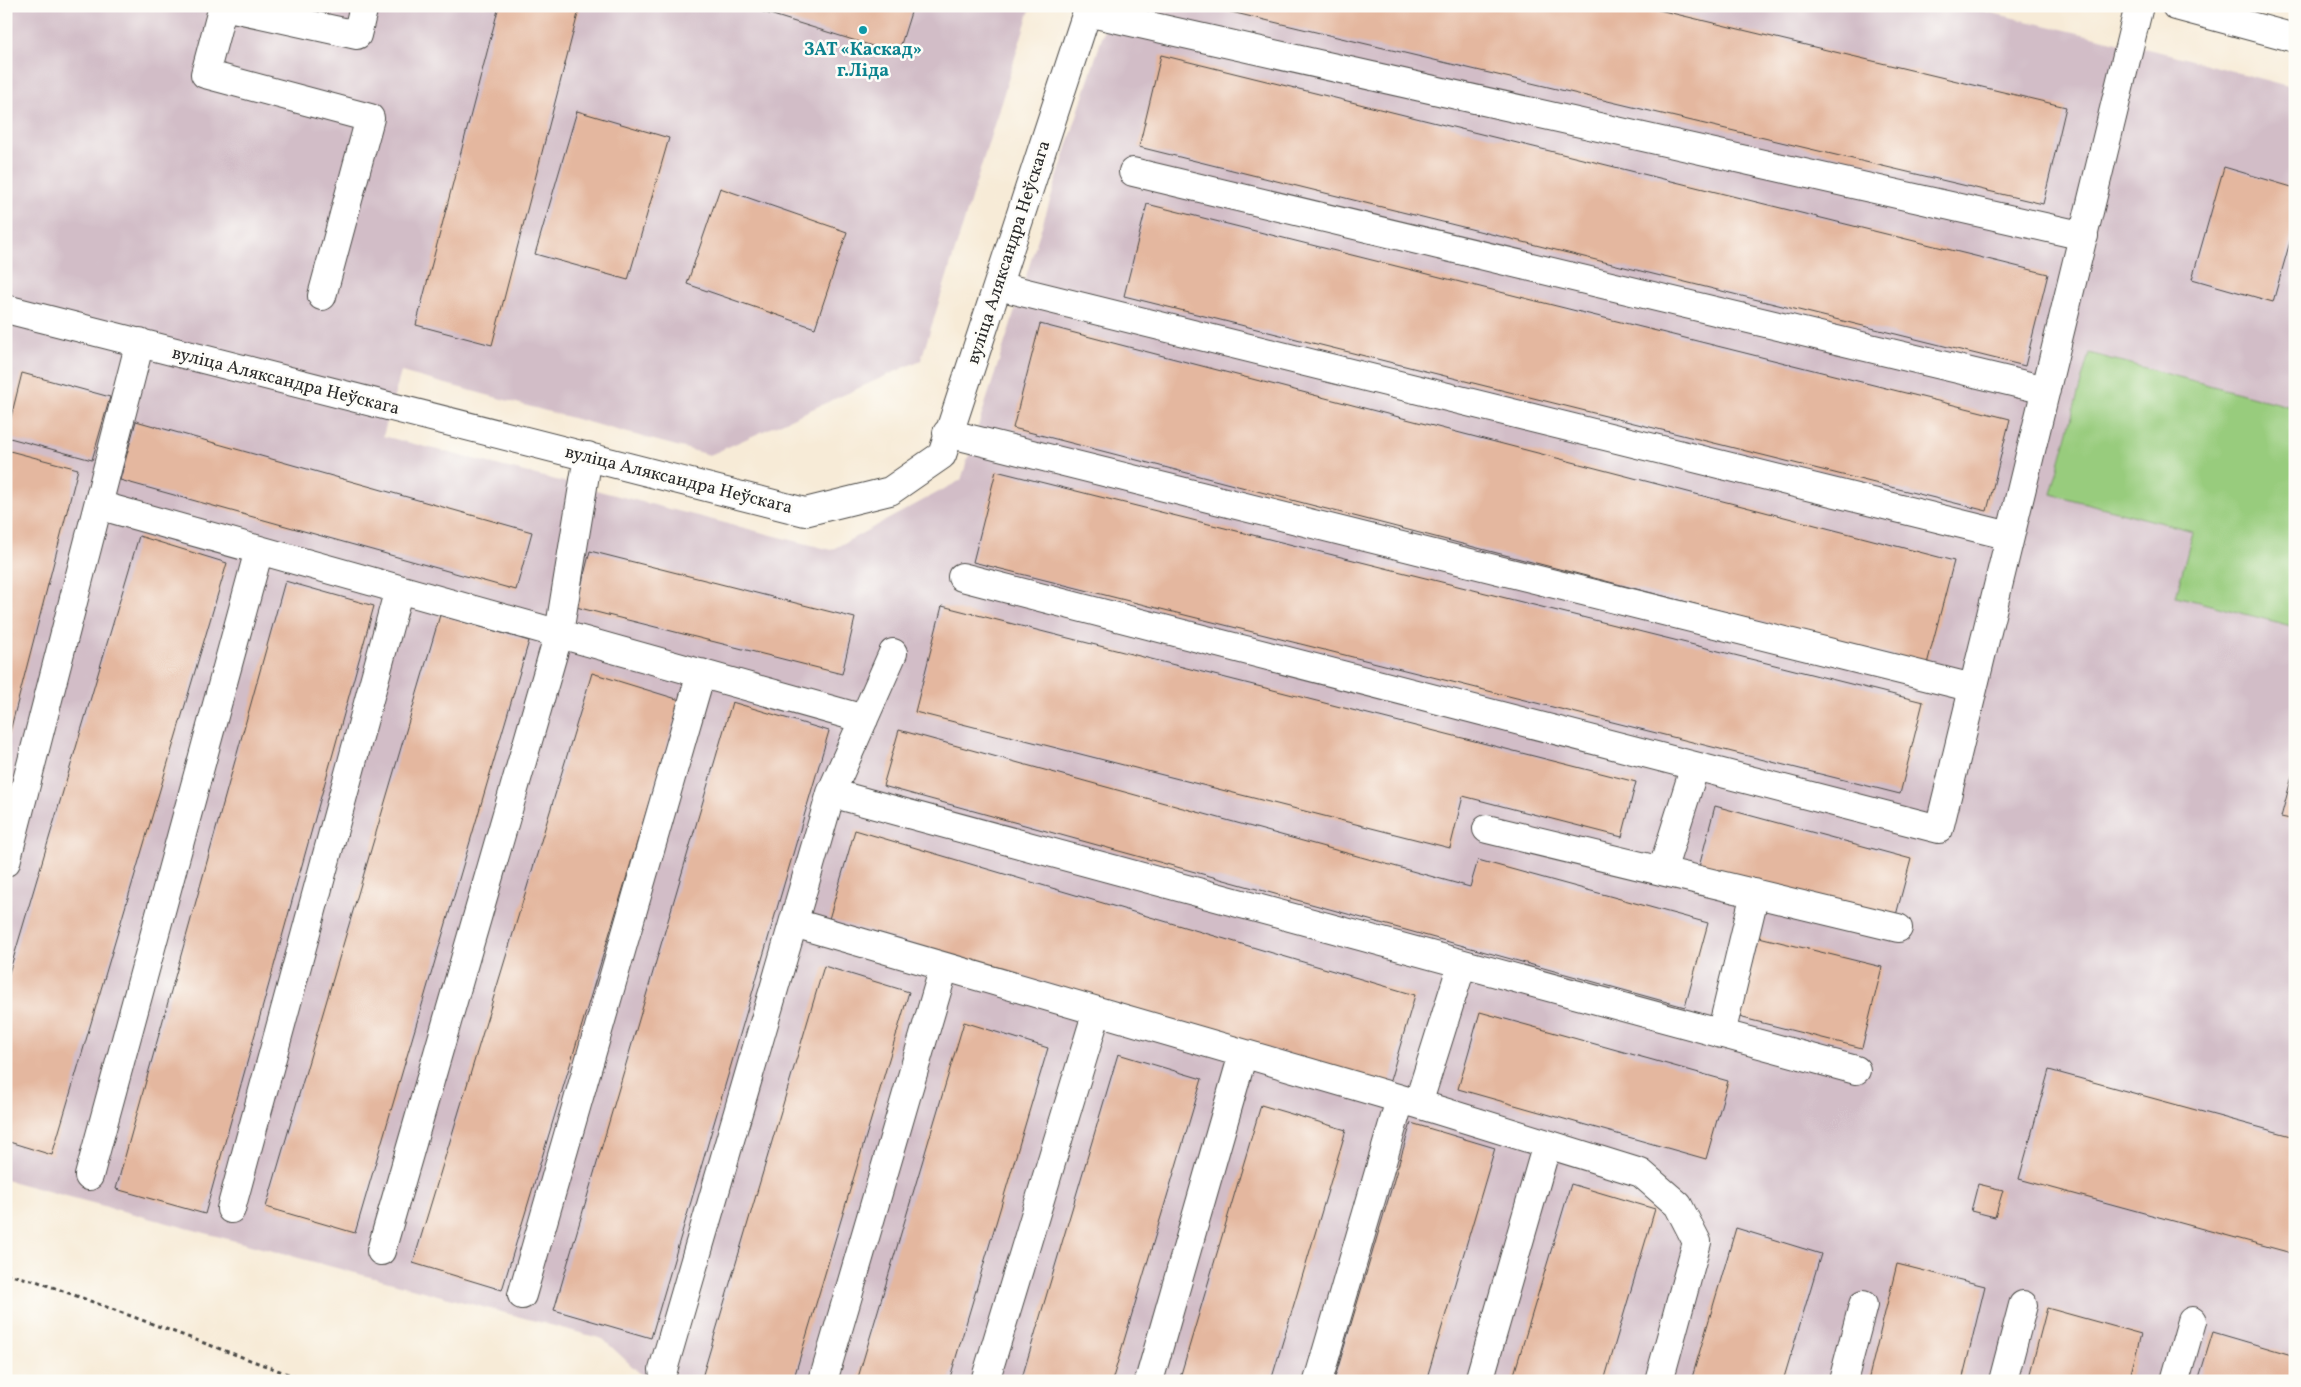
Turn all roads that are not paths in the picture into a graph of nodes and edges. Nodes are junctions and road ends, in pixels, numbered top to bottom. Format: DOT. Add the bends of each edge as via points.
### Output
graph roads {
  1 [pos="224,6"];
  2 [pos="364,6"];
  3 [pos="2140,6"];
  4 [pos="2176,6"];
  5 [pos="1088,9"];
  6 [pos="2295,38"];
  7 [pos="1133,172"];
  8 [pos="2084,236"];
  9 [pos="998,286"];
  10 [pos="322,296"];
  11 [pos="6,309"];
  12 [pos="140,342"];
  13 [pos="2046,390"];
  14 [pos="948,433"];
  15 [pos="588,456"];
  16 [pos="98,505"];
  17 [pos="2010,536"];
  18 [pos="259,550"];
  19 [pos="962,577"];
  20 [pos="399,589"];
  21 [pos="560,633"];
  22 [pos="893,653"];
  23 [pos="700,673"];
  24 [pos="1973,688"];
  25 [pos="864,719"];
  26 [pos="1695,766"];
  27 [pos="832,794"];
  28 [pos="1488,829"];
  29 [pos="6,862"];
  30 [pos="1662,870"];
  31 [pos="1755,893"];
  32 [pos="794,923"];
  33 [pos="1898,928"];
  34 [pos="1462,964"];
  35 [pos="944,967"];
  36 [pos="1097,1011"];
  37 [pos="1721,1034"];
  38 [pos="1243,1054"];
  39 [pos="1856,1070"];
  40 [pos="1409,1102"];
  41 [pos="1547,1144"];
  42 [pos="89,1176"];
  43 [pos="231,1209"];
  44 [pos="381,1251"];
  45 [pos="522,1295"];
  46 [pos="1863,1305"];
  47 [pos="2023,1305"];
  48 [pos="2192,1321"];
  49 [pos="663,1370"];
  50 [pos="823,1381"];
  51 [pos="985,1381"];
  52 [pos="1149,1381"];
  53 [pos="1318,1381"];
  54 [pos="1479,1381"];
  55 [pos="1659,1381"];
  56 [pos="1843,1381"];
  57 [pos="2003,1381"];
  58 [pos="2175,1381"];
  1 -- 2 [label="street" via="357,35"];
  1 -- 10 [label="street" via="205,74 370,118"];
  3 -- 8 [label="street"];
  4 -- 6 [label="street"];
  5 -- 8 [label="street"];
  5 -- 9 [label="street, вуліца Аляксандра Неўскага"];
  7 -- 13 [label="street"];
  8 -- 13 [label="street"];
  9 -- 14 [label="street, вуліца Аляксандра Неўскага"];
  9 -- 17 [label="street"];
  11 -- 12 [label="street, вуліца Аляксандра Неўскага"];
  12 -- 15 [label="street, вуліца Аляксандра Неўскага"];
  12 -- 16 [label="street"];
  13 -- 17 [label="street"];
  14 -- 15 [label="street, вуліца Аляксандра Неўскага" via="942,455 890,491 805,512"];
  14 -- 24 [label="street"];
  15 -- 21 [label="street"];
  16 -- 18 [label="street"];
  16 -- 29 [label="street"];
  17 -- 24 [label="street"];
  18 -- 20 [label="street"];
  18 -- 42 [label="street"];
  19 -- 26 [label="street"];
  20 -- 21 [label="street"];
  20 -- 43 [label="street"];
  21 -- 23 [label="street"];
  21 -- 44 [label="street"];
  22 -- 25 [label="street"];
  23 -- 25 [label="street"];
  23 -- 45 [label="street"];
  24 -- 26 [label="street" via="1939,829"];
  25 -- 27 [label="street"];
  26 -- 30 [label="street"];
  27 -- 32 [label="street"];
  27 -- 34 [label="street"];
  28 -- 30 [label="street"];
  30 -- 31 [label="street"];
  31 -- 33 [label="street"];
  31 -- 37 [label="street"];
  32 -- 35 [label="street"];
  32 -- 49 [label="street"];
  34 -- 37 [label="street"];
  34 -- 40 [label="street"];
  35 -- 36 [label="street"];
  35 -- 50 [label="street"];
  36 -- 38 [label="street"];
  36 -- 51 [label="street"];
  37 -- 39 [label="street"];
  38 -- 40 [label="street"];
  38 -- 52 [label="street"];
  40 -- 41 [label="street"];
  40 -- 53 [label="street"];
  41 -- 54 [label="street"];
  41 -- 55 [label="street" via="1641,1173 1678,1205 1696,1242"];
  46 -- 56 [label="street"];
  47 -- 57 [label="street"];
  48 -- 58 [label="street"];
}
